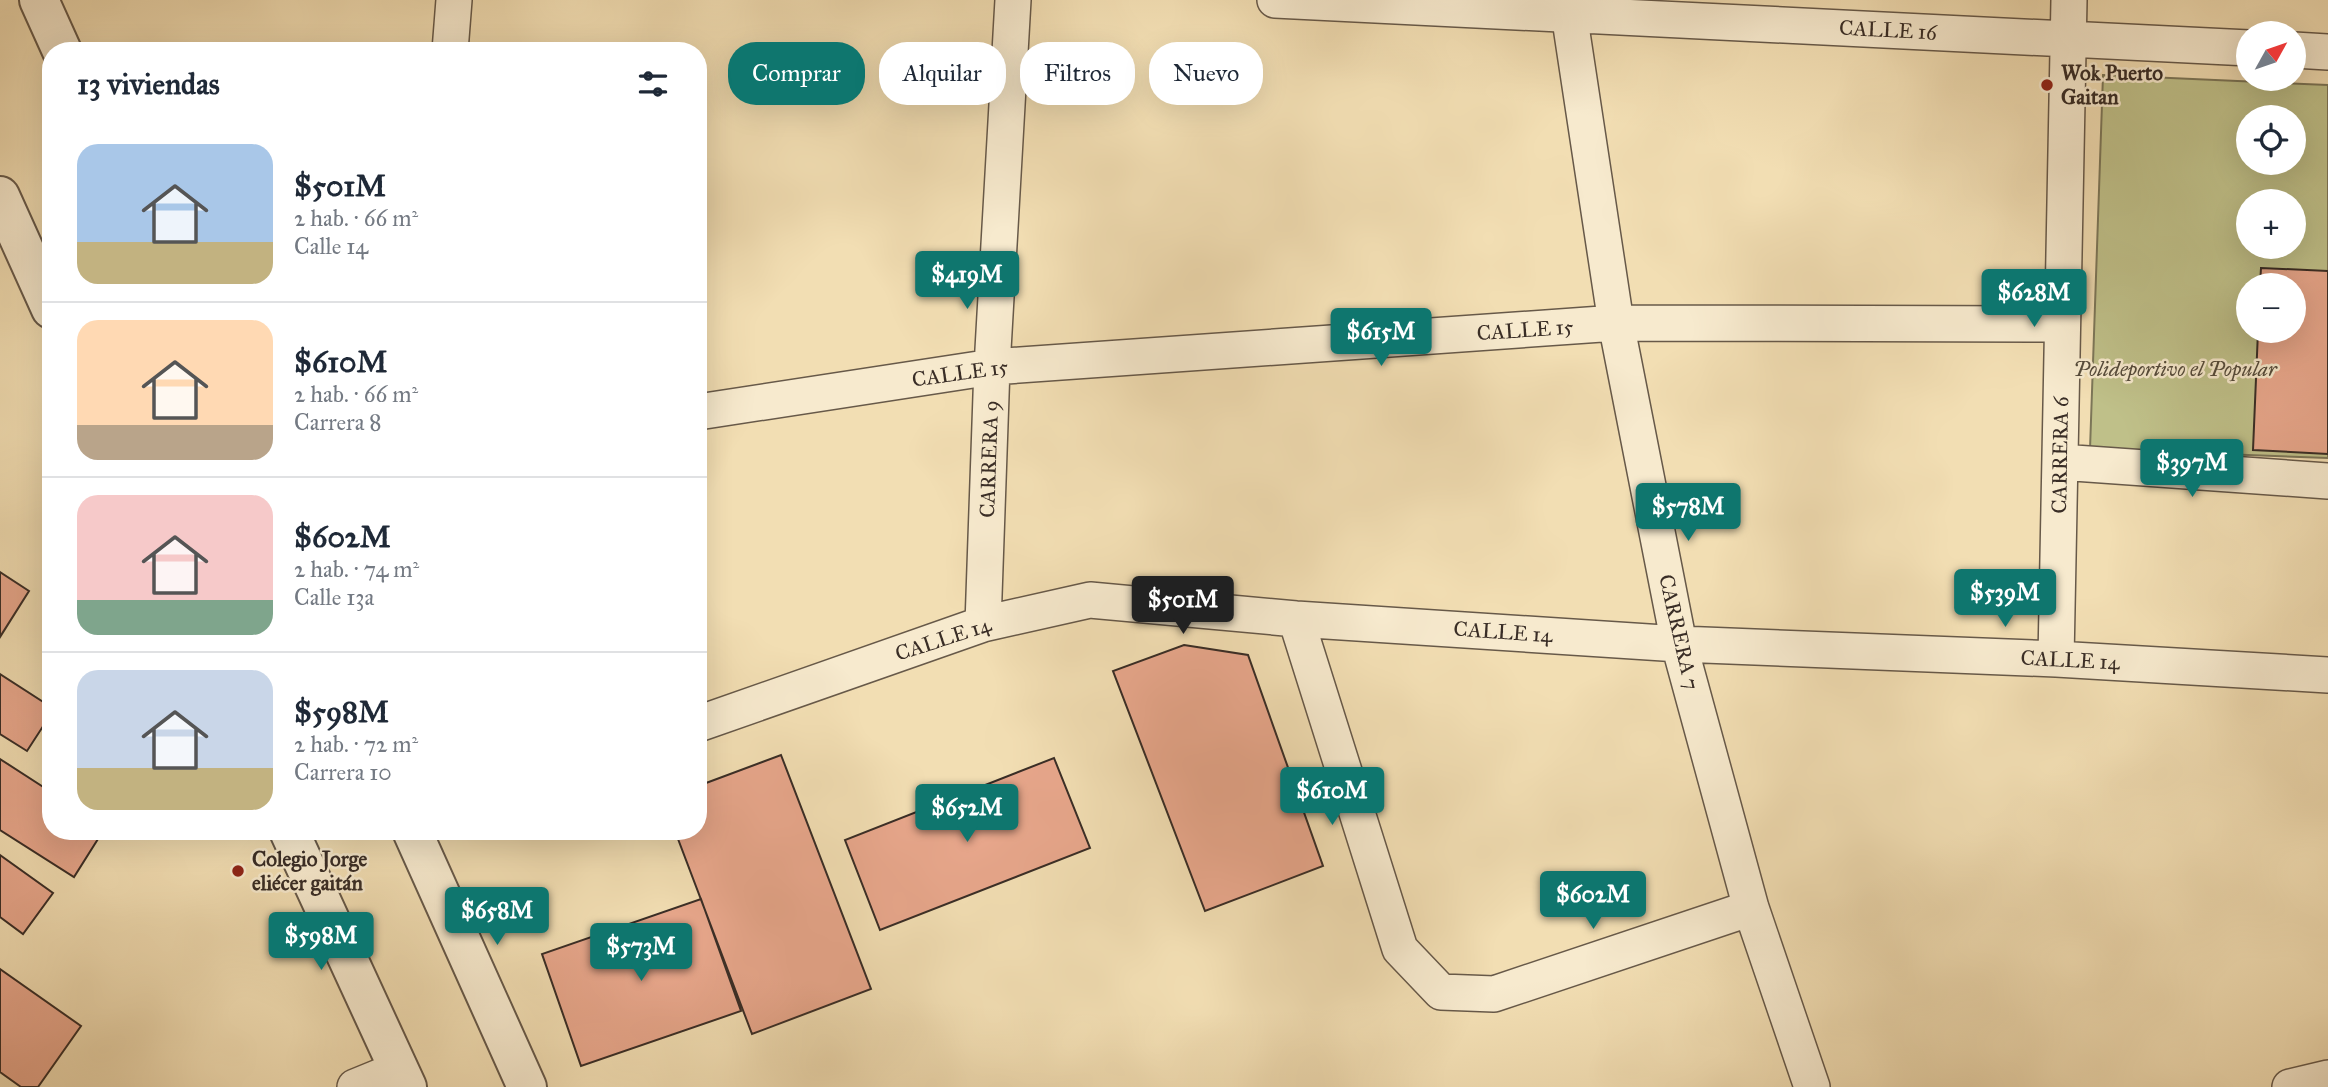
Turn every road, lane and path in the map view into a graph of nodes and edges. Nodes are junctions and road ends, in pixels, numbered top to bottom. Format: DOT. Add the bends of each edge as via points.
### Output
graph roads {
  1 [pos="39,0"];
  2 [pos="454,0"];
  3 [pos="1013,0"];
  4 [pos="1275,0"];
  5 [pos="2069,0"];
  6 [pos="1568,7"];
  7 [pos="2069,39"];
  8 [pos="58,42"];
  9 [pos="451,42"];
  10 [pos="2236,47"];
  11 [pos="2306,51"];
  12 [pos="2328,52"];
  13 [pos="0,196"];
  14 [pos="42,289"];
  15 [pos="1616,323"];
  16 [pos="2062,324"];
  17 [pos="992,368"];
  18 [pos="707,411"];
  19 [pos="2060,462"];
  20 [pos="2328,481"];
  21 [pos="1296,619"];
  22 [pos="983,624"];
  23 [pos="1679,644"];
  24 [pos="2056,659"];
  25 [pos="2328,675"];
  26 [pos="707,721"];
  27 [pos="293,840"];
  28 [pos="416,840"];
  29 [pos="1751,908"];
  30 [pos="403,1078"];
  31 [pos="2328,1078"];
  32 [pos="355,1087"];
  33 [pos="527,1087"];
  34 [pos="1812,1087"];
  35 [pos="2290,1087"];
  1 -- 8 [label="street"];
  2 -- 9 [label="street"];
  3 -- 17 [label="street, CARRERA 9"];
  4 -- 6 [label="street, CALLE 16"];
  5 -- 7 [label="street, CARRERA 6"];
  6 -- 7 [label="street, CALLE 16"];
  6 -- 15 [label="street, CARRERA 7"];
  7 -- 10 [label="street, CALLE 16"];
  7 -- 16 [label="street, CARRERA 6"];
  11 -- 12 [label="street"];
  13 -- 14 [label="street"];
  15 -- 16 [label="street, CALLE 15"];
  15 -- 17 [label="street, CALLE 15"];
  15 -- 23 [label="street, CARRERA 7"];
  16 -- 19 [label="street, CARRERA 6"];
  17 -- 18 [label="street, CALLE 15"];
  17 -- 22 [label="street, CARRERA 9"];
  19 -- 20 [label="street"];
  19 -- 24 [label="street, CARRERA 6"];
  21 -- 22 [label="street, CALLE 14" via="1090,600"];
  21 -- 23 [label="street, CALLE 14"];
  21 -- 29 [label="street" via="1400,949 1441,992 1494,994"];
  22 -- 26 [label="street, CALLE 14"];
  23 -- 24 [label="street, CALLE 14"];
  23 -- 29 [label="street, CARRERA 7"];
  24 -- 25 [label="street, CALLE 14"];
  27 -- 30 [label="street"];
  28 -- 33 [label="street"];
  29 -- 34 [label="street, CARRERA 7"];
  30 -- 32 [label="street"];
  31 -- 35 [label="street"];
}
